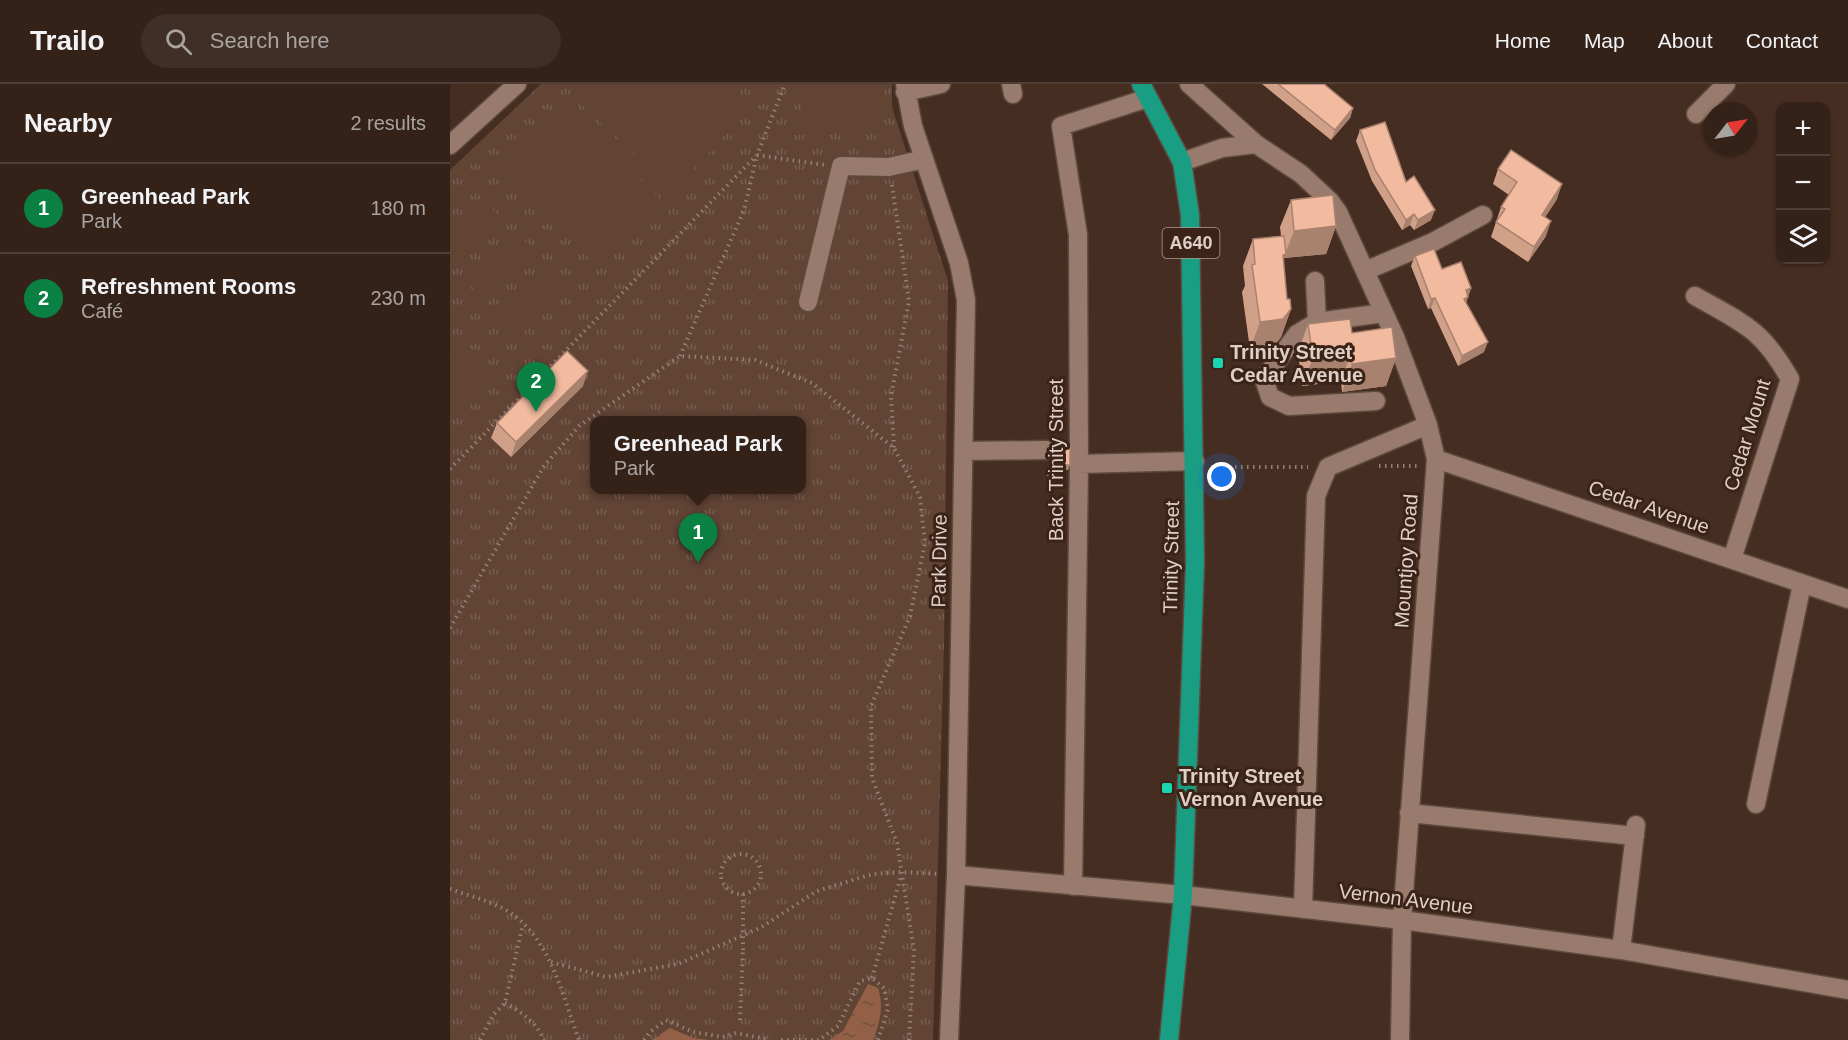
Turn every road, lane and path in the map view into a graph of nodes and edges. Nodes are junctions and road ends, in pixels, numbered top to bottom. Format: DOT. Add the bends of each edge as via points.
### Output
graph roads {
  1 [pos="517,84"];
  2 [pos="785,84"];
  3 [pos="941,84"];
  4 [pos="1189,84"];
  5 [pos="1726,84"];
  6 [pos="905,88"];
  7 [pos="1145,91"];
  8 [pos="1696,114"];
  9 [pos="453,135"];
  10 [pos="1256,144"];
  11 [pos="757,155"];
  12 [pos="924,159"];
  13 [pos="1182,162"];
  14 [pos="841,166"];
  15 [pos="889,167"];
  16 [pos="1483,215"];
  17 [pos="1365,271"];
  18 [pos="1315,281"];
  19 [pos="1695,296"];
  20 [pos="808,302"];
  21 [pos="1383,313"];
  22 [pos="1317,322"];
  23 [pos="680,356"];
  24 [pos="1376,401"];
  25 [pos="593,416"];
  26 [pos="590,418"];
  27 [pos="1428,425"];
  28 [pos="894,448"];
  29 [pos="1047,450"];
  30 [pos="965,451"];
  31 [pos="1436,459"];
  32 [pos="1079,464"];
  33 [pos="1195,464"];
  34 [pos="1328,467"];
  35 [pos="450,469"];
  36 [pos="1732,559"];
  37 [pos="1802,584"];
  38 [pos="1848,599"];
  39 [pos="450,628"];
  40 [pos="1756,804"];
  41 [pos="1409,813"];
  42 [pos="902,872"];
  43 [pos="956,875"];
  44 [pos="1073,886"];
  45 [pos="450,889"];
  46 [pos="742,894"];
  47 [pos="1183,895"];
  48 [pos="1303,909"];
  49 [pos="1402,920"];
  50 [pos="524,924"];
  51 [pos="1621,950"];
  52 [pos="551,962"];
  53 [pos="872,978"];
  54 [pos="1848,990"];
  55 [pos="506,1003"];
  56 [pos="740,1020"];
  57 [pos="480,1040"];
  58 [pos="544,1040"];
  59 [pos="579,1040"];
  60 [pos="644,1040"];
  61 [pos="770,1040"];
  62 [pos="781,1040"];
  63 [pos="878,1040"];
  64 [pos="909,1040"];
  65 [pos="949,1040"];
  66 [pos="1169,1040"];
  67 [pos="1400,1040"];
  1 -- 9 [label="street"];
  2 -- 11 [label="path"];
  3 -- 6 [label="street, Park Drive"];
  4 -- 10 [label="street, Mountjoy Road"];
  5 -- 8 [label="street"];
  6 -- 12 [label="street, Park Drive"];
  7 -- 13 [label="highway, Trinity Street / A640"];
  7 -- 32 [label="street, Back Trinity Street" via="1061,126 1078,235"];
  10 -- 13 [label="street" via="1222,148"];
  10 -- 17 [label="street, Mountjoy Road" via="1287,163 1330,201"];
  11 -- 14 [label="path" via="807,165"];
  11 -- 23 [label="path" via="744,210"];
  11 -- 35 [label="path"];
  12 -- 15 [label="street"];
  12 -- 30 [label="street, Park Drive" via="959,263 966,300"];
  13 -- 33 [label="highway, Trinity Street / A640" via="1190,215"];
  14 -- 15 [label="street"];
  14 -- 20 [label="street"];
  15 -- 28 [label="path" via="909,300 891,396"];
  16 -- 17 [label="street"];
  17 -- 21 [label="street, Mountjoy Road"];
  18 -- 22 [label="street"];
  19 -- 36 [label="street, Cedar Mount" via="1755,329 1790,379"];
  21 -- 22 [label="street"];
  21 -- 27 [label="street, Mountjoy Road"];
  22 -- 24 [label="street" via="1297,334 1264,379 1270,397 1289,406"];
  23 -- 25 [label="path"];
  23 -- 28 [label="path" via="755,360 812,383"];
  26 -- 39 [label="path" via="544,466"];
  27 -- 31 [label="street, Mountjoy Road"];
  27 -- 34 [label="street"];
  28 -- 42 [label="path" via="920,497 925,543 910,616 871,706 872,778 897,843"];
  29 -- 30 [label="street"];
  30 -- 43 [label="street, Park Drive"];
  31 -- 36 [label="street, Cedar Avenue"];
  31 -- 41 [label="street, Mountjoy Road"];
  32 -- 33 [label="street"];
  32 -- 44 [label="street, Back Trinity Street"];
  33 -- 34 [label="path"];
  33 -- 47 [label="highway, Trinity Street / A640"];
  34 -- 48 [label="street" via="1316,496"];
  36 -- 37 [label="street, Cedar Avenue"];
  37 -- 38 [label="street, Cedar Avenue"];
  37 -- 40 [label="street"];
  41 -- 49 [label="street, Mountjoy Road"];
  41 -- 51 [label="street" via="1636,830"];
  42 -- 43 [label="path"];
  42 -- 52 [label="path" via="873,874 817,891 760,928 678,964 606,977"];
  42 -- 53 [label="path"];
  42 -- 64 [label="path" via="914,950"];
  43 -- 44 [label="street, Vernon Avenue"];
  43 -- 65 [label="street, Park Drive"];
  44 -- 47 [label="street, Vernon Avenue"];
  45 -- 50 [label="path" via="502,908"];
  46 -- 46 [label="path" via="754,889 761,873 752,857 740,854 723,865 722,879 729,890"];
  46 -- 56 [label="path, bridge"];
  47 -- 48 [label="street, Vernon Avenue"];
  47 -- 66 [label="highway, Trinity Street / A640"];
  48 -- 49 [label="street, Vernon Avenue"];
  49 -- 51 [label="street, Vernon Avenue"];
  49 -- 67 [label="street, Mountjoy Road"];
  50 -- 52 [label="path"];
  50 -- 55 [label="path"];
  51 -- 54 [label="street, Vernon Avenue"];
  52 -- 59 [label="path"];
  53 -- 62 [label="path" via="860,981 838,1026 819,1040"];
  53 -- 63 [label="path" via="884,988 888,1009"];
  55 -- 57 [label="path" via="493,1015"];
  55 -- 58 [label="path" via="521,1011"];
  60 -- 61 [label="path" via="666,1020 693,1032 723,1036 736,1033"];
}
